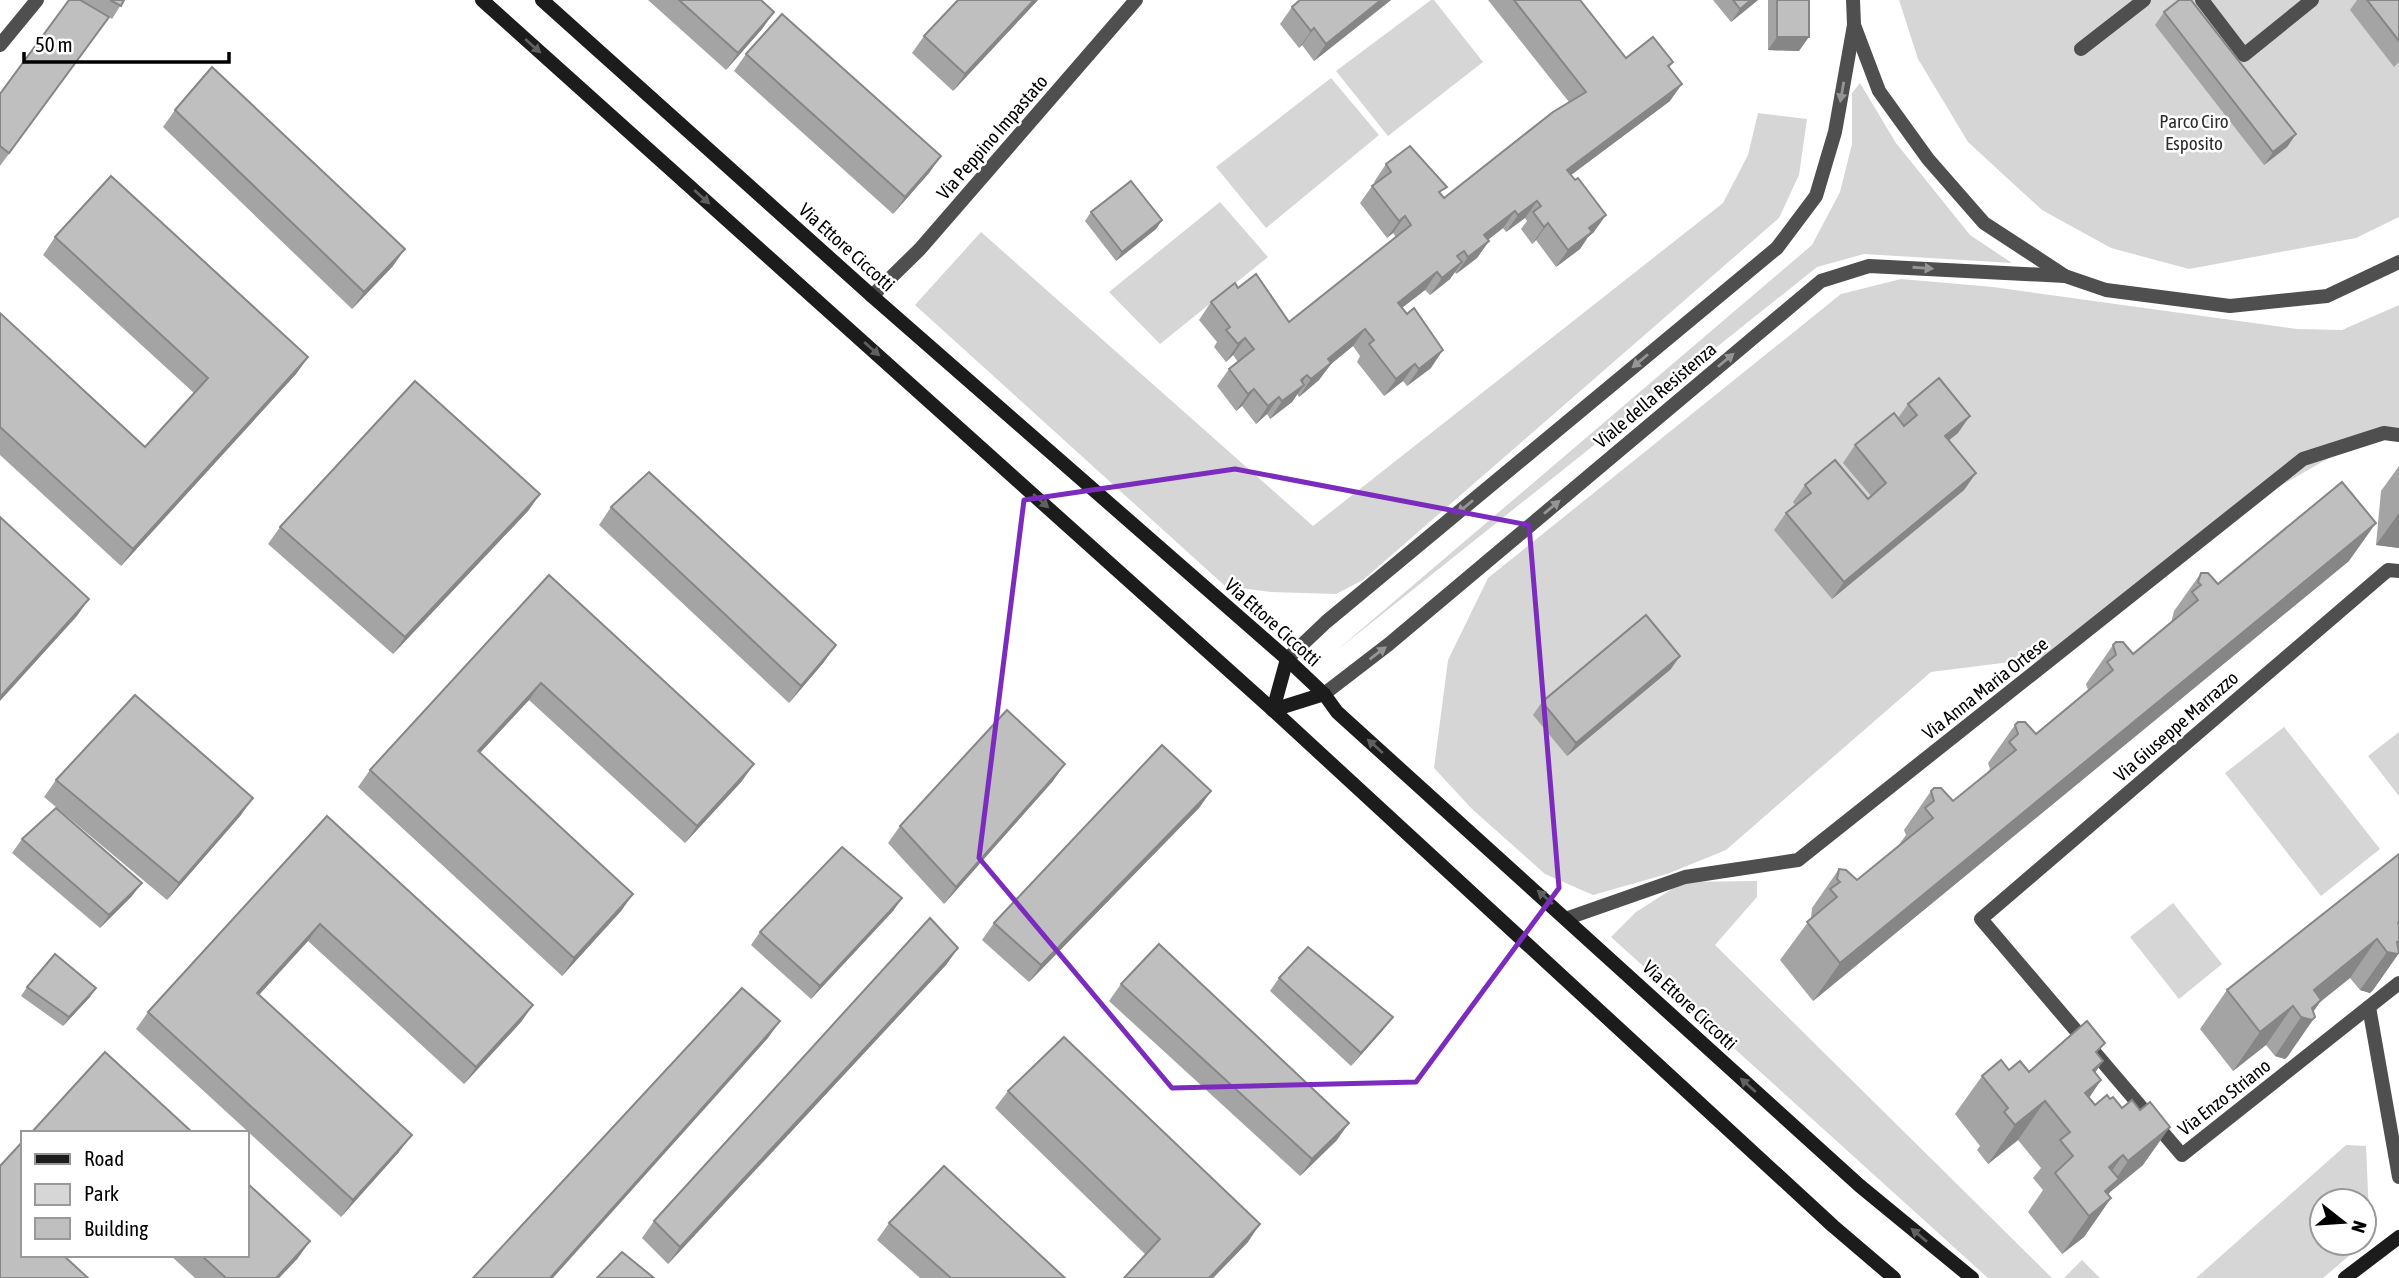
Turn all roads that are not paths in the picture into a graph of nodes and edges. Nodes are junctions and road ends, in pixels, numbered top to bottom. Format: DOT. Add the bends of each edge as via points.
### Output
graph roads {
  1 [pos="36,0"];
  2 [pos="482,0"];
  3 [pos="542,0"];
  4 [pos="1136,0"];
  5 [pos="1853,0"];
  6 [pos="2144,0"];
  7 [pos="2202,0"];
  8 [pos="2312,0"];
  9 [pos="1854,25"];
  10 [pos="0,45"];
  11 [pos="2081,49"];
  12 [pos="2399,262"];
  13 [pos="2065,276"];
  14 [pos="872,296"];
  15 [pos="2399,435"];
  16 [pos="2399,571"];
  17 [pos="1287,659"];
  18 [pos="1324,694"];
  19 [pos="1273,709"];
  20 [pos="1568,918"];
  21 [pos="1981,919"];
  22 [pos="2399,983"];
  23 [pos="2369,1007"];
  24 [pos="2399,1177"];
  25 [pos="2399,1237"];
  26 [pos="1894,1278"];
  27 [pos="1972,1278"];
  28 [pos="2345,1278"];
  1 -- 10 [label="street"];
  2 -- 19 [label="street, one-way"];
  3 -- 14 [label="street, Via Ettore Ciccotti"];
  4 -- 14 [label="street, Via Peppino Impastato" via="920,249"];
  5 -- 9 [label="street, Viale della Resistenza"];
  6 -- 11 [label="street"];
  7 -- 8 [label="street" via="2244,55"];
  9 -- 13 [label="street, Viale della Resistenza" via="1880,91 1928,159 1984,223"];
  9 -- 17 [label="street, Viale della Resistenza, one-way" via="1835,132 1816,196 1777,248"];
  12 -- 13 [label="street, Viale della Resistenza" via="2327,296 2230,306 2106,290"];
  18 -- 13 [label="street, Viale della Resistenza, one-way" via="1389,645 1821,281 1869,266"];
  14 -- 17 [label="street, Via Ettore Ciccotti"];
  15 -- 20 [label="street, Via Anna Maria Ortese" via="2384,433 2303,459 1798,860 1685,877"];
  16 -- 21 [label="street, Via Giuseppe Marrazzo" via="2388,570"];
  17 -- 18 [label="street, Via Ettore Ciccotti"];
  17 -- 19 [label="street"];
  18 -- 19 [label="street"];
  20 -- 18 [label="street, Via Ettore Ciccotti, one-way" via="1355,728"];
  19 -- 26 [label="street"];
  27 -- 20 [label="street, Via Ettore Ciccotti, one-way" via="1860,1186"];
  21 -- 23 [label="street, Via Enzo Striano" via="2182,1155"];
  22 -- 23 [label="street, Via Enzo Striano"];
  23 -- 24 [label="street"];
  25 -- 28 [label="street"];
}
